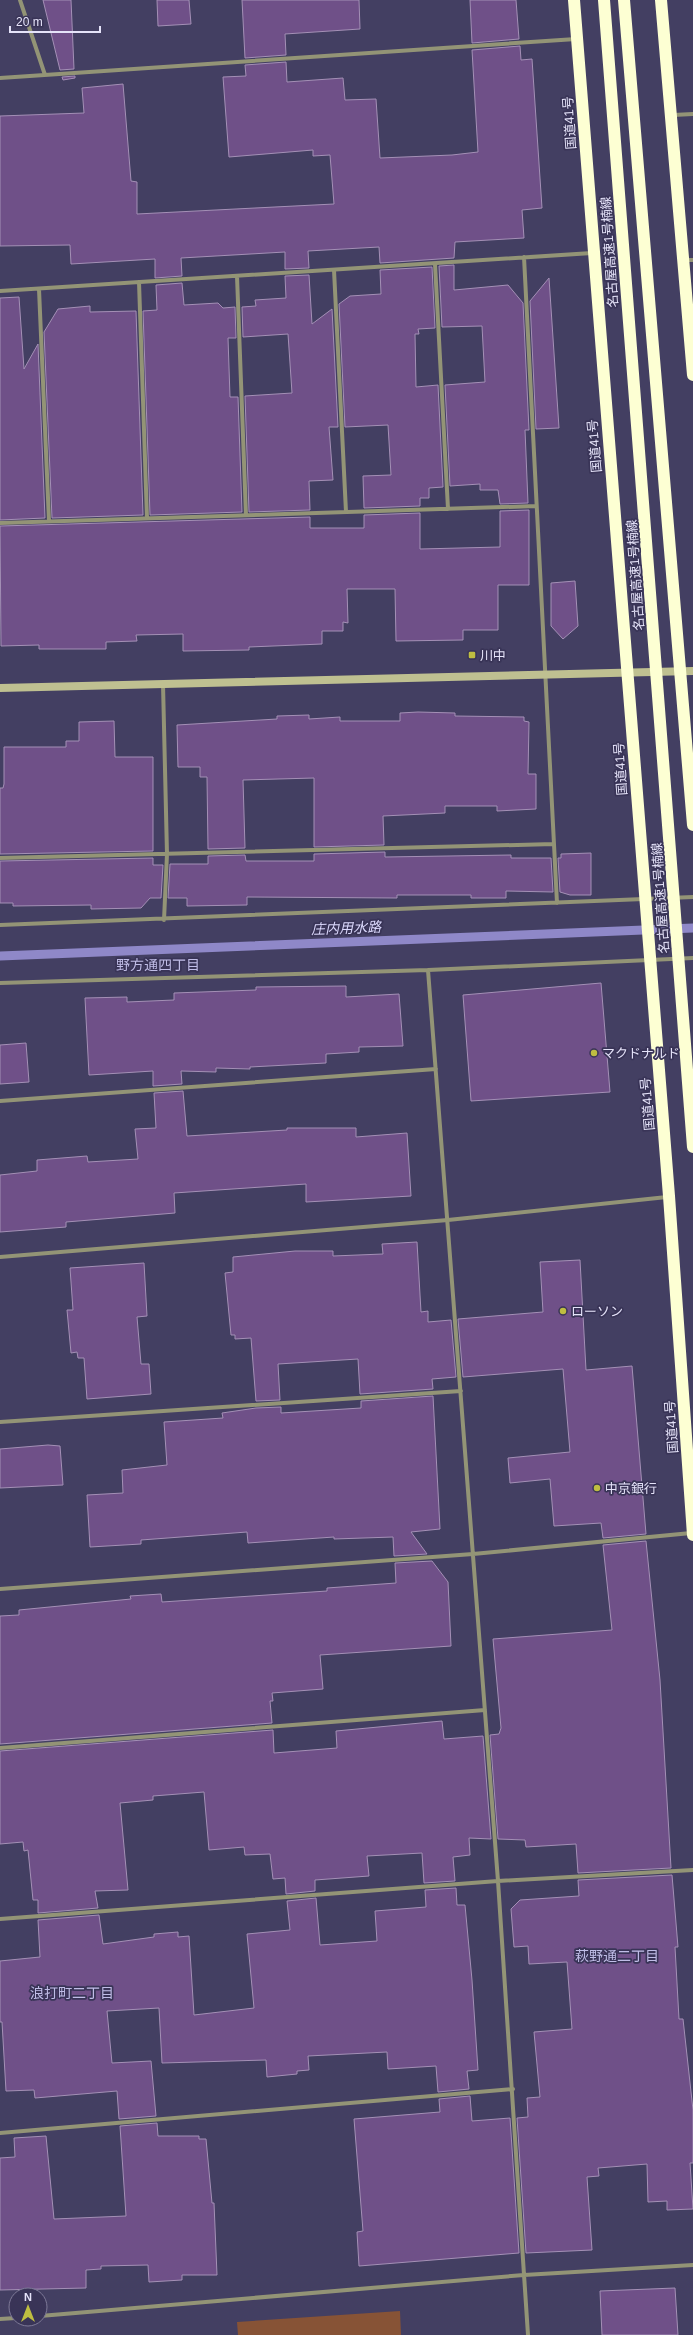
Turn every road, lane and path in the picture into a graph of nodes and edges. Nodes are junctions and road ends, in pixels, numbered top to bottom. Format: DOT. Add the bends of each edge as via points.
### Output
graph roads {
  1 [pos="20,0"];
  2 [pos="574,0"];
  3 [pos="604,0"];
  4 [pos="624,0"];
  5 [pos="661,0"];
  6 [pos="577,39"];
  7 [pos="45,75"];
  8 [pos="0,78"];
  9 [pos="693,114"];
  10 [pos="671,115"];
  11 [pos="593,253"];
  12 [pos="524,257"];
  13 [pos="688,260"];
  14 [pos="435,264"];
  15 [pos="334,270"];
  16 [pos="237,276"];
  17 [pos="139,282"];
  18 [pos="39,289"];
  19 [pos="0,291"];
  20 [pos="693,375"];
  21 [pos="536,506"];
  22 [pos="448,509"];
  23 [pos="346,512"];
  24 [pos="246,515"];
  25 [pos="147,518"];
  26 [pos="49,521"];
  27 [pos="0,523"];
  28 [pos="693,671"];
  29 [pos="627,672"];
  30 [pos="545,675"];
  31 [pos="163,684"];
  32 [pos="0,688"];
  33 [pos="693,825"];
  34 [pos="554,844"];
  35 [pos="167,854"];
  36 [pos="0,858"];
  37 [pos="693,897"];
  38 [pos="644,899"];
  39 [pos="557,903"];
  40 [pos="164,920"];
  41 [pos="0,926"];
  42 [pos="693,958"];
  43 [pos="649,961"];
  44 [pos="428,970"];
  45 [pos="0,983"];
  46 [pos="436,1068"];
  47 [pos="0,1101"];
  48 [pos="693,1147"];
  49 [pos="669,1196"];
  50 [pos="448,1220"];
  51 [pos="0,1257"];
  52 [pos="461,1391"];
  53 [pos="0,1422"];
  54 [pos="693,1534"];
  55 [pos="473,1554"];
  56 [pos="0,1589"];
  57 [pos="485,1710"];
  58 [pos="0,1748"];
  59 [pos="693,1870"];
  60 [pos="498,1881"];
  61 [pos="0,1919"];
  62 [pos="513,2089"];
  63 [pos="0,2133"];
  64 [pos="693,2265"];
  65 [pos="524,2275"];
  66 [pos="48,2315"];
  67 [pos="528,2335"];
  1 -- 7 [label="street"];
  2 -- 6 [label="highway, 国道41号"];
  3 -- 48 [label="highway, 名古屋高速1号楠線"];
  4 -- 33 [label="highway"];
  5 -- 10 [label="highway"];
  6 -- 7 [label="street"];
  6 -- 11 [label="highway, 国道41号"];
  7 -- 8 [label="street"];
  9 -- 10 [label="street"];
  10 -- 13 [label="highway"];
  11 -- 12 [label="street"];
  11 -- 29 [label="highway, 国道41号"];
  12 -- 14 [label="street"];
  12 -- 21 [label="street"];
  13 -- 20 [label="highway"];
  14 -- 15 [label="street"];
  14 -- 22 [label="street"];
  15 -- 16 [label="street"];
  15 -- 23 [label="street"];
  16 -- 17 [label="street"];
  16 -- 24 [label="street"];
  17 -- 18 [label="street"];
  17 -- 25 [label="street"];
  18 -- 19 [label="street"];
  18 -- 26 [label="street"];
  21 -- 22 [label="street"];
  21 -- 30 [label="street"];
  22 -- 23 [label="street"];
  23 -- 24 [label="street"];
  24 -- 25 [label="street"];
  25 -- 26 [label="street"];
  26 -- 27 [label="street"];
  28 -- 29 [label="street"];
  29 -- 30 [label="street"];
  29 -- 38 [label="highway, 国道41号"];
  30 -- 31 [label="street"];
  30 -- 34 [label="street"];
  31 -- 32 [label="street"];
  31 -- 35 [label="street"];
  34 -- 35 [label="street"];
  34 -- 39 [label="street"];
  35 -- 36 [label="street"];
  35 -- 40 [label="street"];
  37 -- 38 [label="street"];
  38 -- 39 [label="street"];
  38 -- 43 [label="highway, 国道41号"];
  39 -- 40 [label="street"];
  40 -- 41 [label="street"];
  42 -- 43 [label="street"];
  43 -- 44 [label="street"];
  43 -- 49 [label="highway, 国道41号"];
  44 -- 45 [label="street"];
  44 -- 46 [label="street"];
  46 -- 47 [label="street"];
  46 -- 50 [label="street"];
  49 -- 50 [label="street"];
  49 -- 54 [label="highway, 国道41号"];
  50 -- 51 [label="street"];
  50 -- 52 [label="street"];
  52 -- 53 [label="street"];
  52 -- 55 [label="street"];
  54 -- 55 [label="street"];
  55 -- 56 [label="street"];
  55 -- 57 [label="street"];
  57 -- 58 [label="street"];
  57 -- 60 [label="street"];
  59 -- 60 [label="street"];
  60 -- 61 [label="street"];
  60 -- 62 [label="street"];
  62 -- 63 [label="street"];
  62 -- 65 [label="street"];
  64 -- 65 [label="street"];
  65 -- 66 [label="street"];
  65 -- 67 [label="street"];
}
